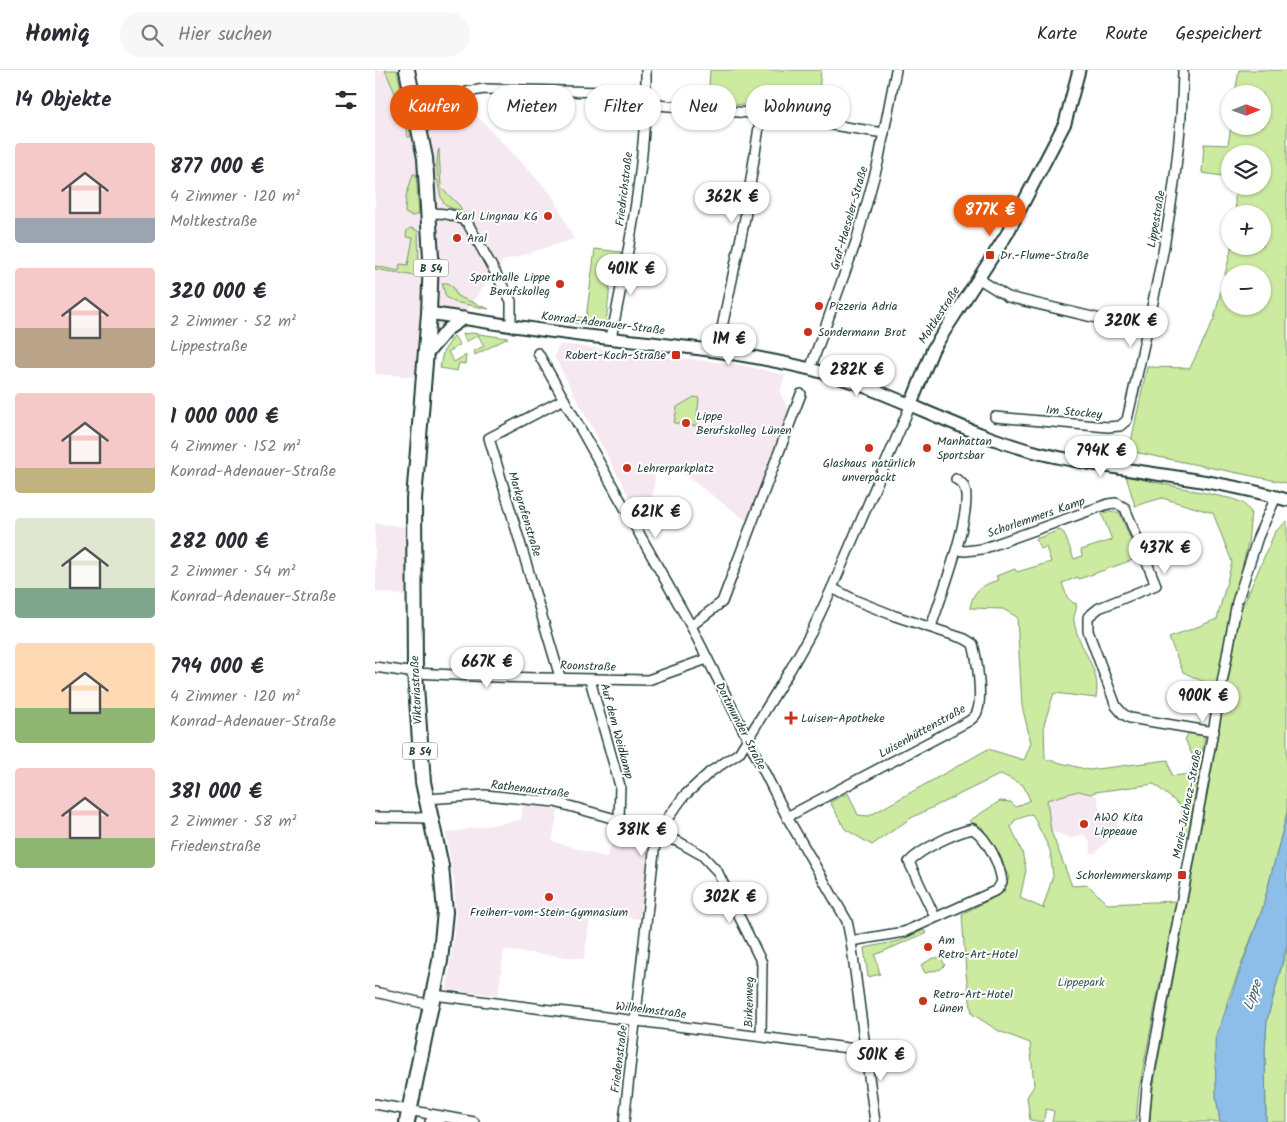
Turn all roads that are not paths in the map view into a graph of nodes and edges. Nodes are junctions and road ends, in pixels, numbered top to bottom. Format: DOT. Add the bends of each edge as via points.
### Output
graph roads {
  1 [pos="407,70"];
  2 [pos="646,70"];
  3 [pos="896,70"];
  4 [pos="1079,70"];
  5 [pos="1183,70"];
  6 [pos="646,85"];
  7 [pos="478,90"];
  8 [pos="585,91"];
  9 [pos="661,105"];
  10 [pos="746,113"];
  11 [pos="850,128"];
  12 [pos="642,130"];
  13 [pos="759,130"];
  14 [pos="884,133"];
  15 [pos="429,213"];
  16 [pos="979,280"];
  17 [pos="429,312"];
  18 [pos="464,318"];
  19 [pos="511,325"];
  20 [pos="1147,330"];
  21 [pos="721,337"];
  22 [pos="611,338"];
  23 [pos="538,353"];
  24 [pos="425,356"];
  25 [pos="810,369"];
  26 [pos="1138,370"];
  27 [pos="801,394"];
  28 [pos="564,399"];
  29 [pos="911,404"];
  30 [pos="995,417"];
  31 [pos="956,479"];
  32 [pos="1282,498"];
  33 [pos="957,550"];
  34 [pos="832,588"];
  35 [pos="691,626"];
  36 [pos="931,627"];
  37 [pos="707,659"];
  38 [pos="375,667"];
  39 [pos="415,673"];
  40 [pos="560,677"];
  41 [pos="590,680"];
  42 [pos="1214,732"];
  43 [pos="748,740"];
  44 [pos="426,799"];
  45 [pos="787,816"];
  46 [pos="375,817"];
  47 [pos="431,818"];
  48 [pos="619,820"];
  49 [pos="656,834"];
  50 [pos="935,917"];
  51 [pos="851,941"];
  52 [pos="375,992"];
  53 [pos="432,1000"];
  54 [pos="636,1020"];
  55 [pos="761,1036"];
  56 [pos="865,1050"];
  57 [pos="375,1104"];
  58 [pos="409,1116"];
  59 [pos="445,1117"];
  60 [pos="430,1122"];
  61 [pos="474,1122"];
  62 [pos="624,1122"];
  63 [pos="875,1122"];
  64 [pos="1143,1122"];
  1 -- 15 [label="main road, B 54" via="425,158"];
  2 -- 6 [label="street, Friedrichstraße"];
  3 -- 14 [label="street, Graf-Haeseler-Straße"];
  4 -- 16 [label="street, Moltkestraße" via="1065,123"];
  5 -- 20 [label="street, Lippestraße" via="1171,214"];
  7 -- 8 [label="street"];
  9 -- 10 [label="street"];
  11 -- 14 [label="street"];
  12 -- 22 [label="street, Friedrichstraße" via="634,217"];
  13 -- 21 [label="street"];
  14 -- 25 [label="street, Graf-Haeseler-Straße" via="856,242"];
  15 -- 17 [label="main road, B 54"];
  15 -- 19 [label="street" via="458,216 467,222 511,301"];
  16 -- 20 [label="street" via="1008,297"];
  16 -- 29 [label="street, Moltkestraße" via="933,349"];
  17 -- 18 [label="street, Konrad-Adenauer-Straße"];
  17 -- 24 [label="main road, Viktoriastraße / B 54"];
  18 -- 19 [label="street, Konrad-Adenauer-Straße"];
  18 -- 24 [label="street" via="448,329"];
  19 -- 22 [label="street, Konrad-Adenauer-Straße"];
  20 -- 26 [label="street, Lippestraße"];
  22 -- 25 [label="street, Konrad-Adenauer-Straße" via="720,350"];
  23 -- 28 [label="street, Dortmunder Straße"];
  24 -- 39 [label="main road, Viktoriastraße / B 54" via="414,499"];
  25 -- 29 [label="street, Konrad-Adenauer-Straße" via="841,377"];
  26 -- 30 [label="street, Im Stockey" via="1127,420 1120,426 1099,427"];
  27 -- 35 [label="street" via="722,602"];
  28 -- 35 [label="street, Dortmunder Straße"];
  28 -- 40 [label="street, Markgrafenstraße" via="489,438"];
  29 -- 32 [label="street, Konrad-Adenauer-Straße" via="1039,453"];
  29 -- 34 [label="street, Moltkestraße"];
  31 -- 33 [label="street" via="966,493"];
  32 -- 42 [label="street, Marie-Juchacz-Straße" via="1258,538 1237,602"];
  33 -- 36 [label="street"];
  33 -- 42 [label="street, Schorlemmers Kamp" via="982,549 1108,504 1125,508 1156,585 1099,608 1088,617 1088,632 1116,706 1130,718"];
  34 -- 36 [label="street, Luisenhüttenstraße" via="857,601"];
  34 -- 43 [label="street, Moltkestraße" via="811,633"];
  35 -- 37 [label="street, Dortmunder Straße"];
  36 -- 45 [label="street, Luisenhüttenstraße" via="973,644 977,714"];
  37 -- 41 [label="street, Roonstraße" via="648,680"];
  37 -- 43 [label="street, Dortmunder Straße"];
  38 -- 39 [label="street, Roonstraße"];
  39 -- 40 [label="street, Roonstraße"];
  39 -- 44 [label="main road, Viktoriastraße / B 54"];
  40 -- 41 [label="street, Roonstraße"];
  41 -- 48 [label="street, Auf dem Weidkamp" via="620,786"];
  42 -- 64 [label="street, Marie-Juchacz-Straße"];
  43 -- 45 [label="street, Dortmunder Straße"];
  43 -- 49 [label="street" via="739,753 710,772 684,796"];
  44 -- 47 [label="main road, Viktoriastraße / B 54"];
  44 -- 48 [label="street, Rathenaustraße" via="485,795 555,802"];
  45 -- 51 [label="street, Dortmunder Straße" via="847,921"];
  46 -- 47 [label="street"];
  47 -- 53 [label="main road, Viktoriastraße / B 54" via="441,866 445,912 441,961"];
  48 -- 49 [label="street, Rathenaustraße"];
  49 -- 54 [label="street, Friedenstraße"];
  49 -- 55 [label="street, Birkenweg" via="694,850 717,870 762,963"];
  50 -- 50 [label="street" via="997,890 1002,882 1001,872 982,835 973,829 956,834 909,862"];
  50 -- 51 [label="street" via="903,932"];
  51 -- 56 [label="street, Dortmunder Straße"];
  52 -- 53 [label="street, Wilhelmstraße"];
  53 -- 54 [label="street, Wilhelmstraße"];
  53 -- 58 [label="main road, Viktoriastraße / B 54"];
  54 -- 55 [label="street, Wilhelmstraße"];
  54 -- 62 [label="street, Friedenstraße"];
  55 -- 56 [label="street, Wilhelmstraße"];
  56 -- 63 [label="street, Dortmunder Straße"];
  57 -- 58 [label="street"];
  58 -- 59 [label="street"];
  59 -- 60 [label="street"];
  59 -- 61 [label="street"];
}
